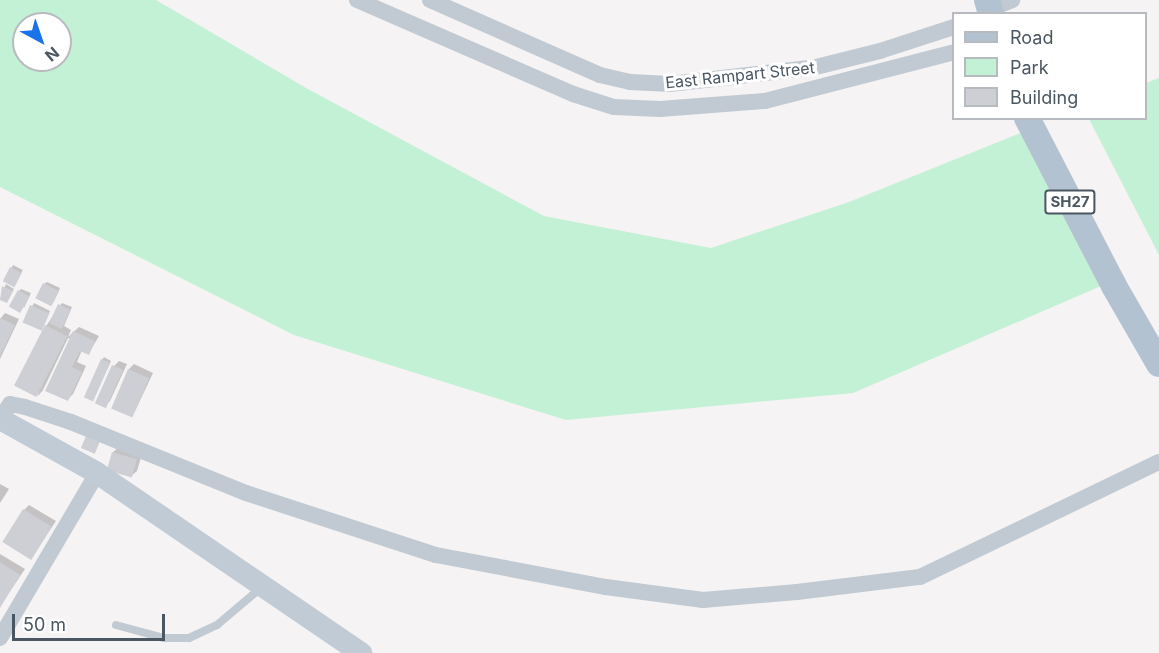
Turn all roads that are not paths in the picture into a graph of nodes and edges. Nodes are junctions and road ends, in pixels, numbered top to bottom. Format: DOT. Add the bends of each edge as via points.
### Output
graph roads {
  1 [pos="357,0"];
  2 [pos="430,0"];
  3 [pos="952,28"];
  4 [pos="952,53"];
  5 [pos="1028,120"];
  6 [pos="1159,364"];
  7 [pos="0,419"];
  8 [pos="1159,462"];
  9 [pos="97,473"];
  10 [pos="263,586"];
  11 [pos="117,625"];
  12 [pos="2,631"];
  13 [pos="361,653"];
  1 -- 4 [label="street" via="573,94 614,106 660,109 765,101"];
  2 -- 3 [label="street, East Rampart Street" via="600,75 630,82 670,84 816,67"];
  5 -- 6 [label="main road, SH27"];
  7 -- 8 [label="street" via="10,404 26,407 246,493 436,555 606,587 703,600 920,577"];
  7 -- 9 [label="main road"];
  9 -- 10 [label="main road"];
  9 -- 12 [label="street"];
  10 -- 11 [label="lane" via="217,625 189,638 164,638"];
  10 -- 13 [label="main road"];
}
